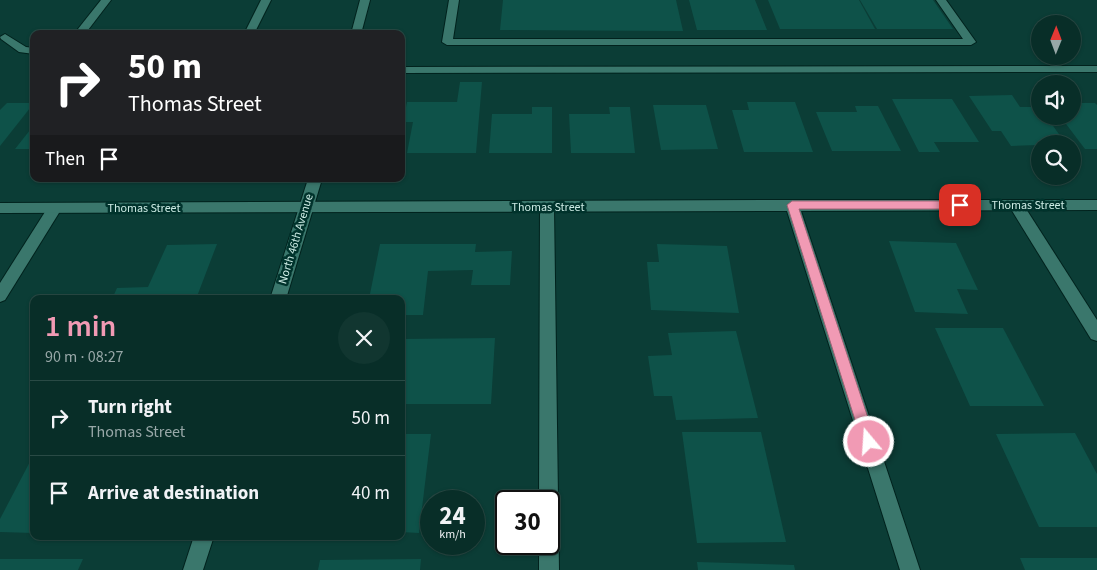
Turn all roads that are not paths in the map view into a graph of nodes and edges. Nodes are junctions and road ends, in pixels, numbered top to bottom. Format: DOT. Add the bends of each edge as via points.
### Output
graph roads {
  1 [pos="106,0"];
  2 [pos="266,0"];
  3 [pos="366,0"];
  4 [pos="454,0"];
  5 [pos="941,0"];
  6 [pos="81,30"];
  7 [pos="251,30"];
  8 [pos="357,30"];
  9 [pos="5,38"];
  10 [pos="30,51"];
  11 [pos="1097,69"];
  12 [pos="405,70"];
  13 [pos="313,182"];
  14 [pos="792,205"];
  15 [pos="1016,205"];
  16 [pos="1097,205"];
  17 [pos="547,207"];
  18 [pos="0,208"];
  19 [pos="55,208"];
  20 [pos="306,208"];
  21 [pos="279,295"];
  22 [pos="0,296"];
  23 [pos="1097,334"];
  24 [pos="203,540"];
  25 [pos="193,570"];
  26 [pos="549,570"];
  27 [pos="910,570"];
  1 -- 6 [label="street"];
  2 -- 7 [label="street"];
  3 -- 8 [label="street"];
  4 -- 5 [label="street" via="447,42 970,42"];
  9 -- 10 [label="street" via="23,50"];
  11 -- 12 [label="street"];
  13 -- 20 [label="street, North 46th Avenue"];
  14 -- 15 [label="street, Thomas Street"];
  14 -- 17 [label="street, Thomas Street"];
  14 -- 27 [label="street"];
  15 -- 16 [label="street, Thomas Street"];
  15 -- 23 [label="street"];
  17 -- 20 [label="street, Thomas Street"];
  17 -- 26 [label="street"];
  18 -- 19 [label="street, Thomas Street"];
  19 -- 20 [label="street, Thomas Street"];
  19 -- 22 [label="street"];
  20 -- 21 [label="street, North 46th Avenue"];
  24 -- 25 [label="street"];
}
